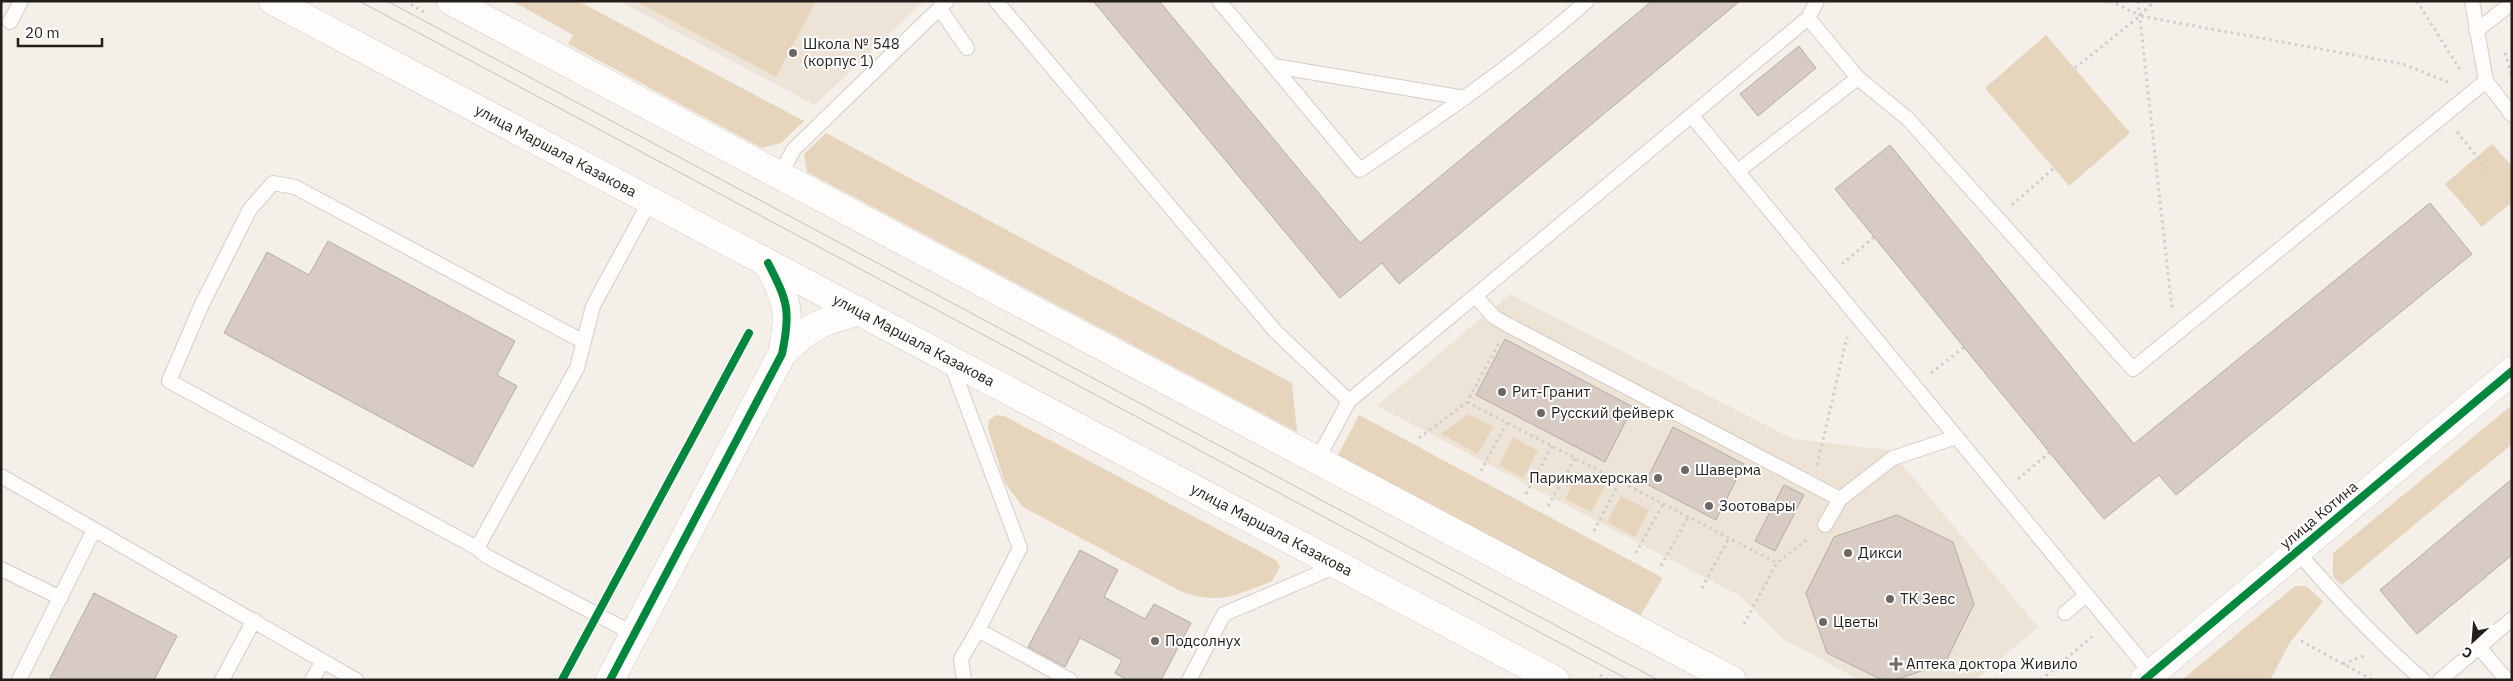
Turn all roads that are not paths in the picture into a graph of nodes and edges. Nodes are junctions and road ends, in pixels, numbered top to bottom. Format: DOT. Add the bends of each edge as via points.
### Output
graph roads {
  1 [pos="21,1"];
  2 [pos="273,1"];
  3 [pos="451,1"];
  4 [pos="996,1"];
  5 [pos="1220,1"];
  6 [pos="1587,1"];
  7 [pos="1817,1"];
  8 [pos="2472,1"];
  9 [pos="2512,3"];
  10 [pos="944,5"];
  11 [pos="1808,18"];
  12 [pos="10,22"];
  13 [pos="2476,31"];
  14 [pos="967,48"];
  15 [pos="1274,66"];
  16 [pos="1858,78"];
  17 [pos="2486,81"];
  18 [pos="1465,98"];
  19 [pos="2512,115"];
  20 [pos="1692,116"];
  21 [pos="1738,170"];
  22 [pos="779,176"];
  23 [pos="650,200"];
  24 [pos="768,263"];
  25 [pos="1475,296"];
  26 [pos="860,311"];
  27 [pos="584,342"];
  28 [pos="782,354"];
  29 [pos="948,358"];
  30 [pos="2512,371"];
  31 [pos="1349,401"];
  32 [pos="1956,436"];
  33 [pos="1317,460"];
  34 [pos="1,476"];
  35 [pos="1840,499"];
  36 [pos="1825,525"];
  37 [pos="94,530"];
  38 [pos="478,548"];
  39 [pos="2297,551"];
  40 [pos="1340,565"];
  41 [pos="1,569"];
  42 [pos="2086,594"];
  43 [pos="61,598"];
  44 [pos="2065,613"];
  45 [pos="2512,619"];
  46 [pos="254,620"];
  47 [pos="978,630"];
  48 [pos="634,634"];
  49 [pos="2479,647"];
  50 [pos="323,661"];
  51 [pos="2147,676"];
  52 [pos="19,680"];
  53 [pos="222,680"];
  54 [pos="312,680"];
  55 [pos="356,680"];
  56 [pos="610,680"];
  57 [pos="964,680"];
  58 [pos="1070,680"];
  59 [pos="1189,680"];
  60 [pos="1555,680"];
  61 [pos="1732,680"];
  62 [pos="2423,680"];
  63 [pos="2440,680"];
  64 [pos="2506,680"];
  1 -- 12 [label="lane"];
  2 -- 23 [label="main road, улица Маршала Казакова"];
  3 -- 22 [label="main road"];
  4 -- 31 [label="lane" via="1276,332"];
  5 -- 15 [label="lane"];
  6 -- 18 [label="lane" via="1545,38"];
  7 -- 11 [label="lane"];
  8 -- 13 [label="lane"];
  9 -- 13 [label="lane"];
  10 -- 14 [label="lane"];
  10 -- 22 [label="lane" via="794,149"];
  11 -- 16 [label="lane"];
  11 -- 20 [label="lane"];
  13 -- 17 [label="lane"];
  15 -- 18 [label="lane"];
  15 -- 18 [label="lane" via="1360,170"];
  16 -- 17 [label="lane" via="1908,119 2133,369"];
  16 -- 21 [label="lane"];
  17 -- 19 [label="lane"];
  20 -- 21 [label="lane"];
  20 -- 25 [label="lane"];
  21 -- 32 [label="lane"];
  22 -- 33 [label="main road"];
  23 -- 24 [label="main road, улица Маршала Казакова"];
  23 -- 27 [label="lane" via="593,306"];
  24 -- 26 [label="main road, улица Маршала Казакова"];
  24 -- 28 [label="main road" via="783,291 788,309 788,328"];
  25 -- 31 [label="lane"];
  25 -- 35 [label="lane" via="1494,317 1508,325"];
  26 -- 28 [label="main road" via="815,325"];
  26 -- 29 [label="main road, улица Маршала Казакова"];
  27 -- 38 [label="lane" via="577,368"];
  27 -- 38 [label="lane" via="295,187 273,183 250,209 202,304 169,381"];
  28 -- 48 [label="main road"];
  29 -- 40 [label="main road, улица Маршала Казакова"];
  29 -- 47 [label="lane" via="1020,548"];
  30 -- 39 [label="main road, улица Котина"];
  31 -- 33 [label="lane"];
  32 -- 35 [label="lane" via="1893,458"];
  32 -- 42 [label="lane"];
  33 -- 61 [label="main road"];
  34 -- 37 [label="lane"];
  35 -- 36 [label="lane"];
  37 -- 43 [label="lane"];
  37 -- 46 [label="lane"];
  38 -- 48 [label="lane" via="486,556"];
  39 -- 51 [label="main road, улица Котина"];
  39 -- 62 [label="lane" via="2337,598"];
  40 -- 59 [label="lane" via="1224,614"];
  40 -- 60 [label="main road, улица Маршала Казакова"];
  41 -- 43 [label="lane"];
  42 -- 44 [label="lane"];
  42 -- 51 [label="lane"];
  43 -- 52 [label="lane"];
  45 -- 49 [label="lane"];
  46 -- 50 [label="lane"];
  46 -- 53 [label="lane"];
  47 -- 57 [label="lane" via="961,659"];
  47 -- 58 [label="lane"];
  48 -- 56 [label="main road"];
  49 -- 63 [label="lane"];
  49 -- 64 [label="lane"];
  50 -- 54 [label="lane"];
  50 -- 55 [label="lane"];
}
